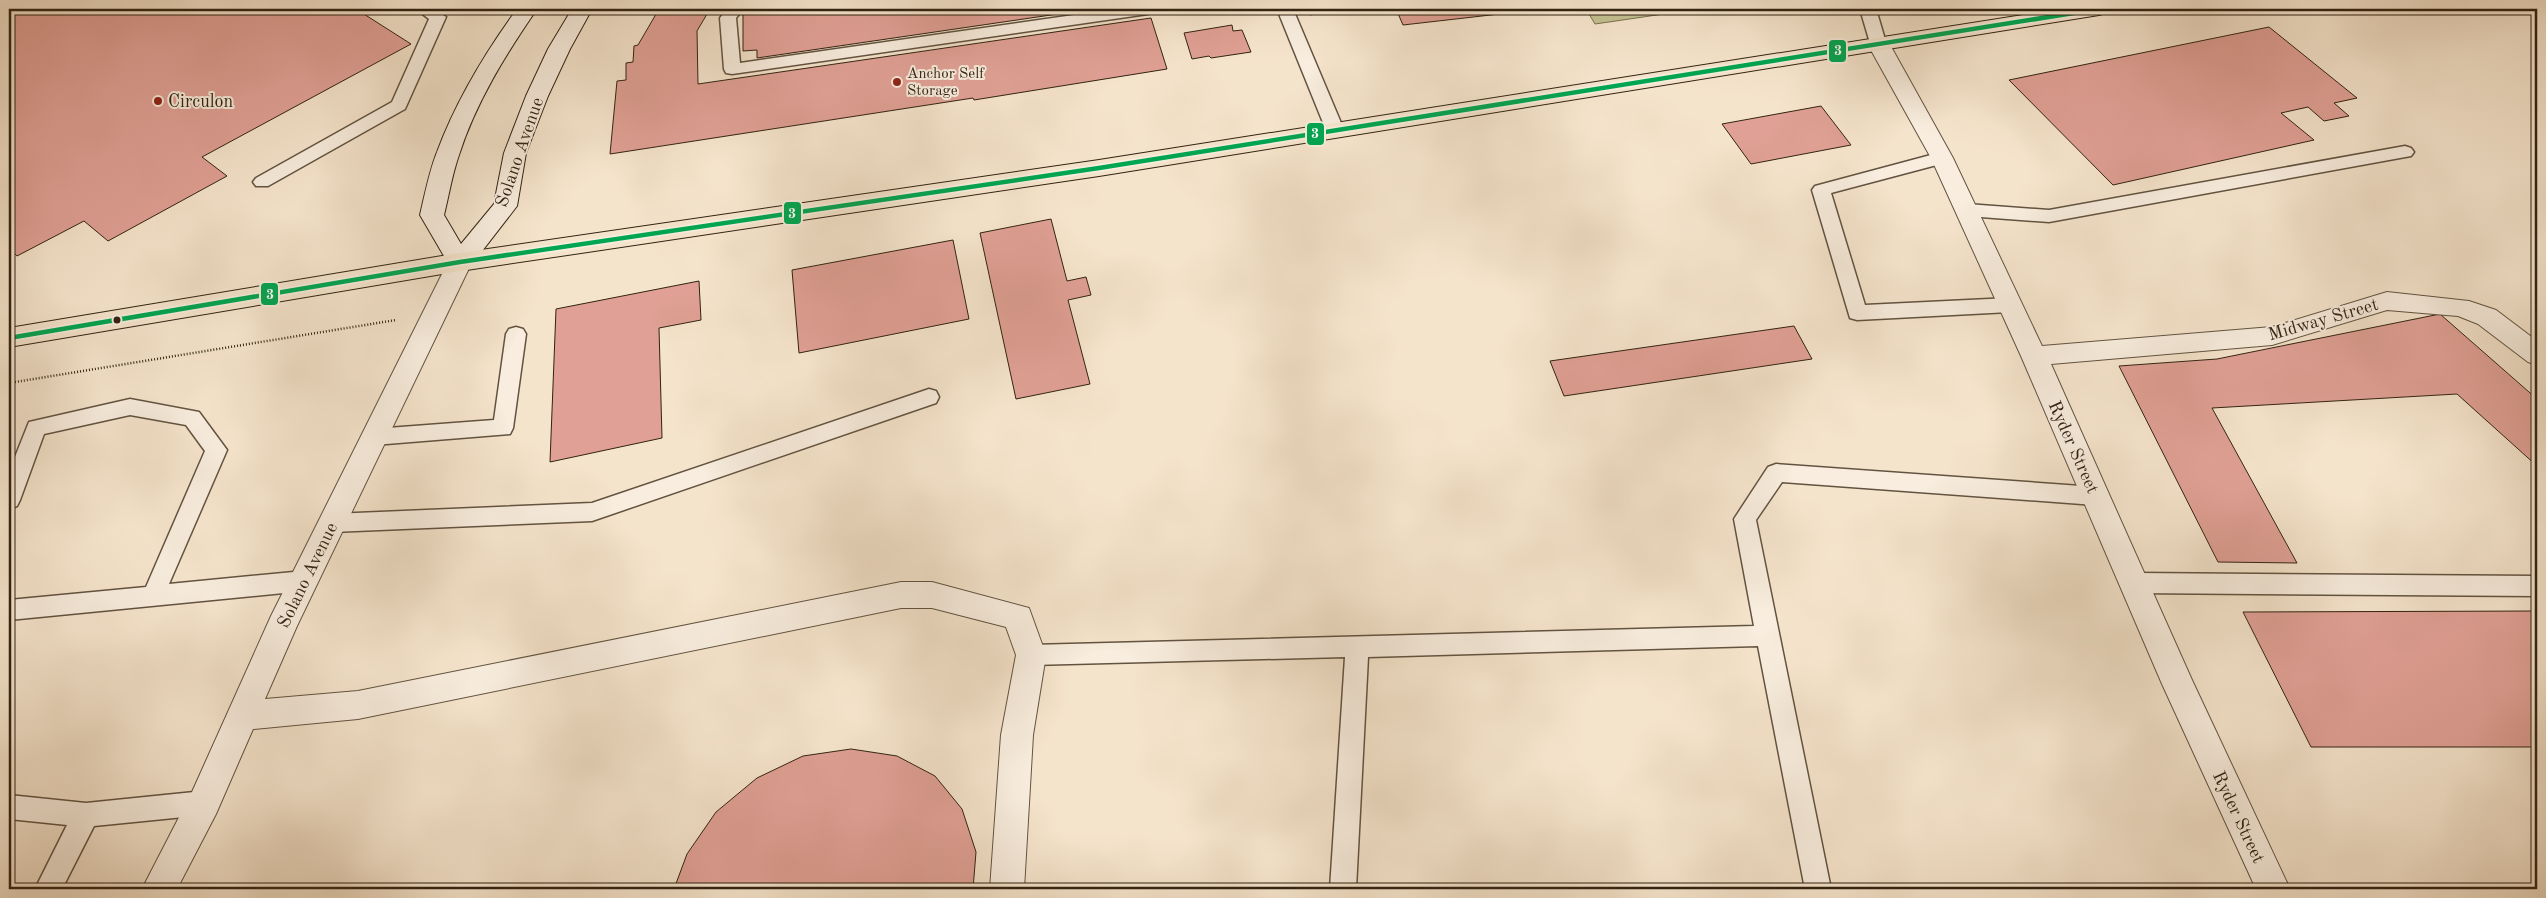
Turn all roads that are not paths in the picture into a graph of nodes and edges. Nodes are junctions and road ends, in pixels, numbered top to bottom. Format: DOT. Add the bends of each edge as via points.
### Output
graph roads {
  1 [pos="424,9"];
  2 [pos="527,9"];
  3 [pos="582,9"];
  4 [pos="734,9"];
  5 [pos="1148,9"];
  6 [pos="1285,9"];
  7 [pos="1868,9"];
  8 [pos="2099,9"];
  9 [pos="1878,43"];
  10 [pos="1335,130"];
  11 [pos="2405,152"];
  12 [pos="1942,158"];
  13 [pos="262,182"];
  14 [pos="1967,210"];
  15 [pos="460,262"];
  16 [pos="2010,305"];
  17 [pos="516,334"];
  18 [pos="9,338"];
  19 [pos="2034,356"];
  20 [pos="2537,356"];
  21 [pos="929,397"];
  22 [pos="374,437"];
  23 [pos="2096,496"];
  24 [pos="9,500"];
  25 [pos="332,523"];
  26 [pos="304,581"];
  27 [pos="2134,583"];
  28 [pos="2537,586"];
  29 [pos="153,596"];
  30 [pos="9,610"];
  31 [pos="1768,636"];
  32 [pos="1357,647"];
  33 [pos="1031,655"];
  34 [pos="244,716"];
  35 [pos="204,804"];
  36 [pos="9,807"];
  37 [pos="86,816"];
  38 [pos="48,889"];
  39 [pos="159,889"];
  40 [pos="1007,889"];
  41 [pos="1343,889"];
  42 [pos="1818,889"];
  43 [pos="2273,889"];
  1 -- 13 [label="lane" via="438,17 400,104"];
  2 -- 15 [label="street" via="474,95 448,153 432,215"];
  3 -- 15 [label="street, Solano Avenue" via="534,104 515,153 505,206"];
  4 -- 5 [label="lane" via="728,18 732,70"];
  6 -- 10 [label="lane"];
  7 -- 9 [label="lane, Ryder Street"];
  8 -- 9 [label="main road"];
  9 -- 10 [label="main road"];
  9 -- 12 [label="street, Ryder Street"];
  10 -- 15 [label="main road"];
  11 -- 14 [label="lane" via="2049,216"];
  12 -- 14 [label="street, Ryder Street"];
  12 -- 16 [label="lane" via="1821,190 1857,313"];
  14 -- 16 [label="street, Ryder Street"];
  15 -- 18 [label="main road"];
  15 -- 22 [label="street, Solano Avenue"];
  16 -- 19 [label="street, Ryder Street"];
  17 -- 22 [label="lane" via="503,428"];
  19 -- 20 [label="street, Midway Street" via="2272,336 2386,301 2460,307 2487,317"];
  19 -- 23 [label="street, Ryder Street"];
  21 -- 25 [label="lane" via="592,512"];
  22 -- 25 [label="street, Solano Avenue"];
  23 -- 27 [label="street, Ryder Street"];
  23 -- 31 [label="lane" via="1776,473 1745,519"];
  24 -- 29 [label="lane" via="36,428 130,407 192,418 216,450"];
  25 -- 26 [label="street, Solano Avenue"];
  26 -- 29 [label="lane"];
  26 -- 34 [label="street, Solano Avenue"];
  27 -- 28 [label="lane"];
  27 -- 43 [label="street, Ryder Street"];
  29 -- 30 [label="lane"];
  31 -- 32 [label="lane"];
  31 -- 42 [label="lane"];
  32 -- 33 [label="lane"];
  32 -- 41 [label="lane"];
  33 -- 34 [label="street" via="1018,617 932,595 901,594 358,705"];
  33 -- 40 [label="street" via="1017,735"];
  34 -- 35 [label="street, Solano Avenue"];
  35 -- 37 [label="lane"];
  35 -- 39 [label="street, Solano Avenue"];
  36 -- 37 [label="lane"];
  37 -- 38 [label="lane"];
}
